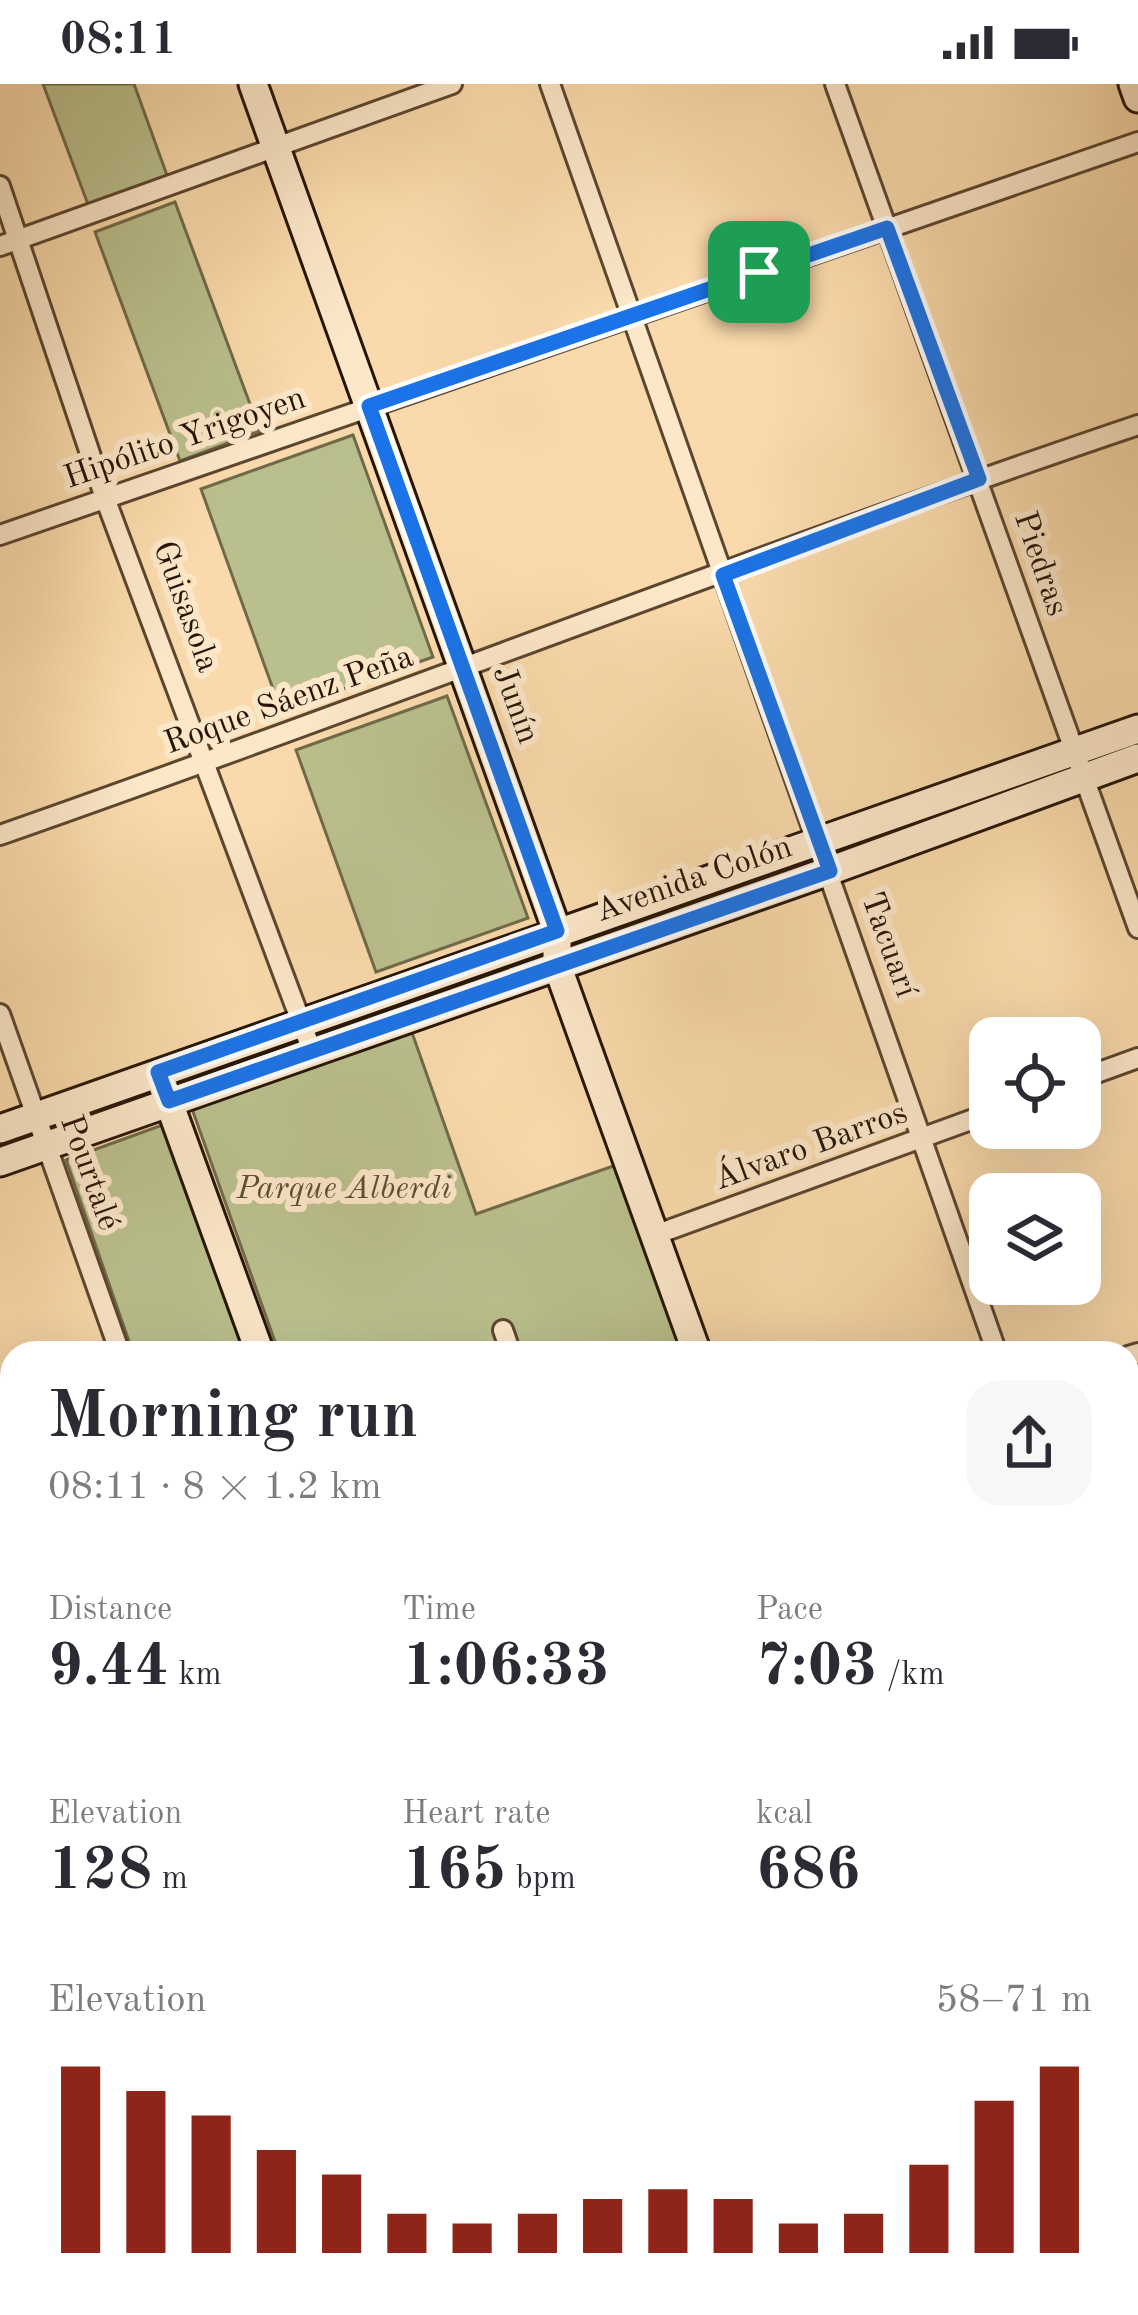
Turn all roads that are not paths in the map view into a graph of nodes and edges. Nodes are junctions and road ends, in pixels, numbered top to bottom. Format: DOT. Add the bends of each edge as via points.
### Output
graph roads {
  1 [pos="253,84"];
  2 [pos="452,84"];
  3 [pos="550,84"];
  4 [pos="836,84"];
  5 [pos="1133,84"];
  6 [pos="1138,98"];
  7 [pos="1138,142"];
  8 [pos="275,148"];
  9 [pos="0,186"];
  10 [pos="887,228"];
  11 [pos="20,238"];
  12 [pos="0,246"];
  13 [pos="631,316"];
  14 [pos="369,406"];
  15 [pos="1138,424"];
  16 [pos="979,479"];
  17 [pos="105,498"];
  18 [pos="0,535"];
  19 [pos="723,575"];
  20 [pos="465,670"];
  21 [pos="1138,729"];
  22 [pos="1138,758"];
  23 [pos="204,764"];
  24 [pos="1078,765"];
  25 [pos="0,835"];
  26 [pos="820,841"];
  27 [pos="830,871"];
  28 [pos="1138,928"];
  29 [pos="557,931"];
  30 [pos="557,965"];
  31 [pos="0,1014"];
  32 [pos="301,1023"];
  33 [pos="312,1051"];
  34 [pos="1138,1058"];
  35 [pos="1101,1071"];
  36 [pos="158,1072"];
  37 [pos="169,1101"];
  38 [pos="36,1115"];
  39 [pos="969,1121"];
  40 [pos="0,1129"];
  41 [pos="924,1138"];
  42 [pos="48,1145"];
  43 [pos="0,1162"];
  44 [pos="652,1236"];
  45 [pos="503,1330"];
  46 [pos="116,1341"];
  47 [pos="256,1341"];
  48 [pos="507,1341"];
  49 [pos="692,1341"];
  50 [pos="994,1341"];
  1 -- 8 [label="main road, Junín"];
  2 -- 8 [label="street"];
  3 -- 13 [label="street, Tacuarí"];
  4 -- 10 [label="street, Piedras"];
  5 -- 6 [label="main road"];
  7 -- 10 [label="street, Hipólito Yrigoyen"];
  8 -- 11 [label="street"];
  8 -- 14 [label="main road, Junín"];
  9 -- 11 [label="street, Guisasola"];
  10 -- 13 [label="street, Hipólito Yrigoyen"];
  10 -- 16 [label="street, Piedras"];
  11 -- 12 [label="street"];
  11 -- 17 [label="street, Guisasola"];
  13 -- 14 [label="street, Hipólito Yrigoyen"];
  13 -- 19 [label="street, Tacuarí"];
  14 -- 17 [label="street, Hipólito Yrigoyen"];
  14 -- 20 [label="main road, Junín"];
  15 -- 16 [label="street, Roque Sáenz Peña"];
  16 -- 19 [label="street, Roque Sáenz Peña"];
  16 -- 24 [label="street, Piedras"];
  17 -- 18 [label="street, Hipólito Yrigoyen"];
  17 -- 23 [label="street, Guisasola"];
  19 -- 20 [label="street, Roque Sáenz Peña"];
  19 -- 26 [label="street, Tacuarí"];
  20 -- 23 [label="street, Roque Sáenz Peña"];
  20 -- 29 [label="main road, Junín"];
  21 -- 24 [label="main road, Avenida Colón"];
  22 -- 24 [label="main road, Avenida Colón"];
  23 -- 25 [label="street, Roque Sáenz Peña"];
  23 -- 32 [label="street, Guisasola"];
  24 -- 26 [label="main road, Avenida Colón"];
  24 -- 27 [label="main road, Avenida Colón"];
  24 -- 28 [label="street, Piedras"];
  26 -- 27 [label="street, Tacuarí"];
  26 -- 29 [label="main road, Avenida Colón"];
  27 -- 30 [label="main road, Avenida Colón"];
  27 -- 41 [label="street, Tacuarí"];
  29 -- 30 [label="main road, Junín"];
  29 -- 32 [label="main road, Avenida Colón"];
  30 -- 33 [label="main road, Avenida Colón"];
  30 -- 44 [label="main road, Junín"];
  31 -- 38 [label="street, Pourtalé"];
  32 -- 33 [label="street, Guisasola"];
  32 -- 36 [label="main road, Avenida Colón"];
  33 -- 37 [label="main road, Avenida Colón"];
  34 -- 35 [label="street"];
  36 -- 37 [label="main road"];
  36 -- 38 [label="main road, Avenida Colón"];
  37 -- 42 [label="main road, Avenida Colón"];
  37 -- 47 [label="main road"];
  38 -- 40 [label="main road, Avenida Colón"];
  38 -- 42 [label="street, Pourtalé"];
  39 -- 41 [label="street, Álvaro Barros"];
  41 -- 44 [label="street, Álvaro Barros"];
  41 -- 50 [label="street, Tacuarí"];
  42 -- 43 [label="main road, Avenida Colón"];
  42 -- 46 [label="street, Pourtalé"];
  44 -- 49 [label="main road, Junín"];
  45 -- 48 [label="street"];
}
